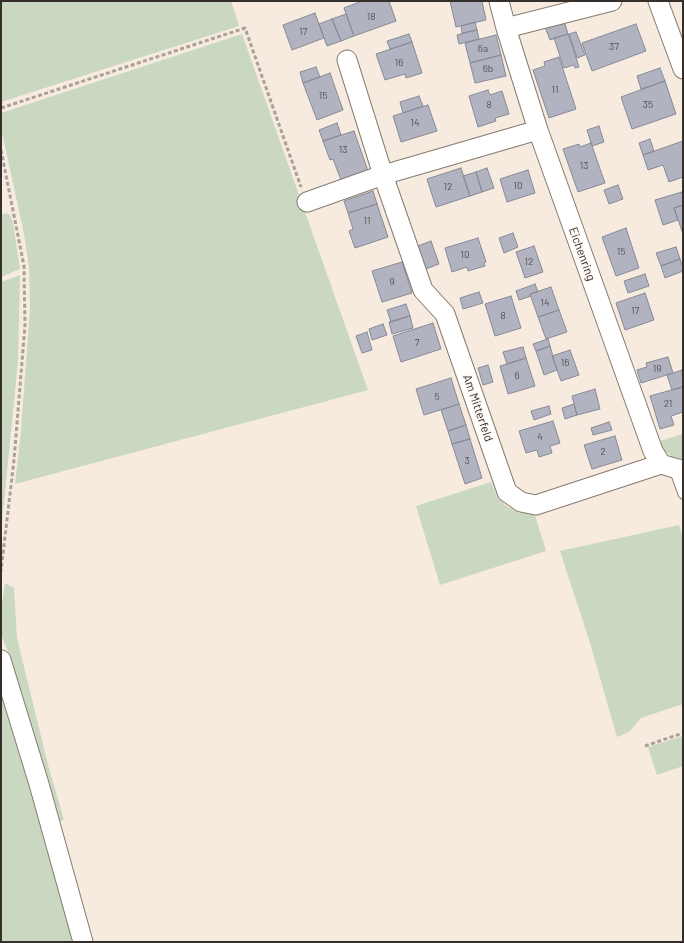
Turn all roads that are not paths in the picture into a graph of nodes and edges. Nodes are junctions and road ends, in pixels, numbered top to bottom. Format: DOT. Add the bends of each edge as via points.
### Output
graph roads {
  1 [pos="499,1"];
  2 [pos="612,1"];
  3 [pos="658,1"];
  4 [pos="506,28"];
  5 [pos="347,60"];
  6 [pos="683,68"];
  7 [pos="538,130"];
  8 [pos="383,175"];
  9 [pos="306,202"];
  10 [pos="673,467"];
  11 [pos="683,494"];
  12 [pos="1,660"];
  13 [pos="83,942"];
  1 -- 4 [label="street, Eichenring"];
  2 -- 4 [label="street"];
  3 -- 6 [label="street"];
  4 -- 7 [label="street, Eichenring"];
  5 -- 8 [label="street, Am Mitterfeld"];
  7 -- 8 [label="street"];
  7 -- 10 [label="street, Eichenring" via="652,451"];
  8 -- 9 [label="street"];
  8 -- 10 [label="street, Am Mitterfeld" via="423,290 445,314 507,492 521,502 536,505"];
  10 -- 11 [label="lane, Eichenring"];
  12 -- 13 [label="street"];
}
